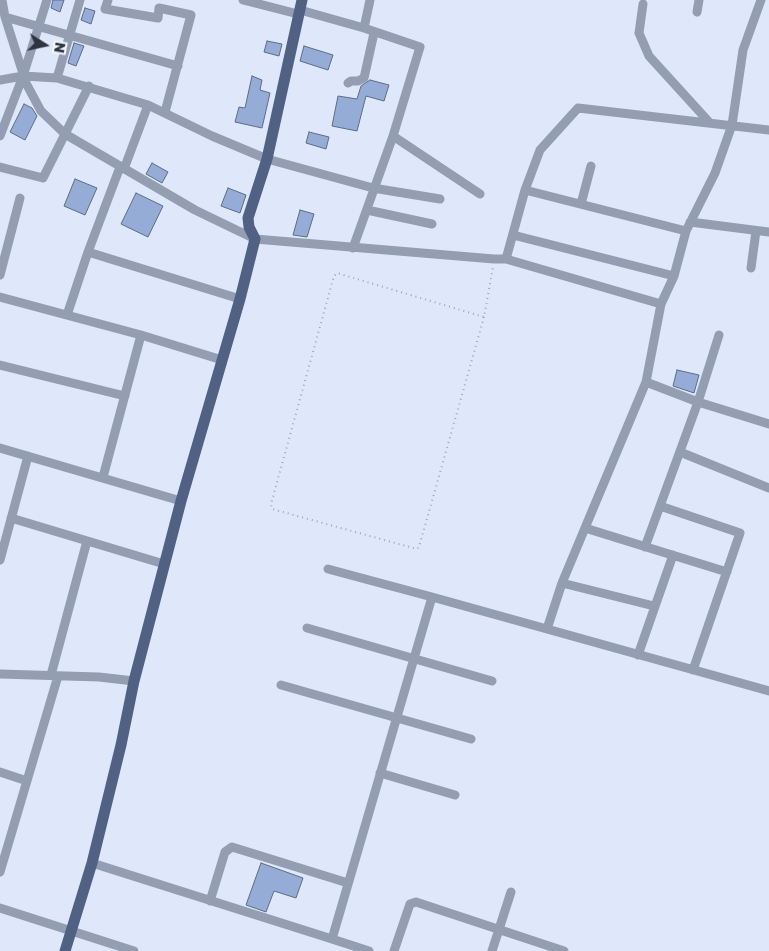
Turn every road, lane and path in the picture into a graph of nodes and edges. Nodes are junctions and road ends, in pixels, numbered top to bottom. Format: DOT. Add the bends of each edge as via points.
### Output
graph roads {
  1 [pos="2,0"];
  2 [pos="47,0"];
  3 [pos="80,0"];
  4 [pos="108,0"];
  5 [pos="243,0"];
  6 [pos="370,0"];
  7 [pos="699,0"];
  8 [pos="761,0"];
  9 [pos="644,4"];
  10 [pos="300,8"];
  11 [pos="697,12"];
  12 [pos="5,16"];
  13 [pos="39,25"];
  14 [pos="364,28"];
  15 [pos="374,33"];
  16 [pos="70,35"];
  17 [pos="178,66"];
  18 [pos="23,76"];
  19 [pos="57,78"];
  20 [pos="0,80"];
  21 [pos="348,83"];
  22 [pos="89,86"];
  23 [pos="148,106"];
  24 [pos="165,112"];
  25 [pos="710,122"];
  26 [pos="732,126"];
  27 [pos="769,130"];
  28 [pos="65,134"];
  29 [pos="0,136"];
  30 [pos="393,136"];
  31 [pos="267,159"];
  32 [pos="591,166"];
  33 [pos="0,167"];
  34 [pos="122,168"];
  35 [pos="373,188"];
  36 [pos="525,190"];
  37 [pos="480,194"];
  38 [pos="20,198"];
  39 [pos="440,199"];
  40 [pos="581,204"];
  41 [pos="367,210"];
  42 [pos="432,224"];
  43 [pos="688,227"];
  44 [pos="756,231"];
  45 [pos="769,232"];
  46 [pos="513,236"];
  47 [pos="255,239"];
  48 [pos="352,248"];
  49 [pos="88,252"];
  50 [pos="506,259"];
  51 [pos="494,260"];
  52 [pos="751,268"];
  53 [pos="0,275"];
  54 [pos="674,276"];
  55 [pos="0,297"];
  56 [pos="240,299"];
  57 [pos="661,304"];
  58 [pos="67,315"];
  59 [pos="484,317"];
  60 [pos="141,335"];
  61 [pos="718,336"];
  62 [pos="222,360"];
  63 [pos="0,366"];
  64 [pos="646,382"];
  65 [pos="125,396"];
  66 [pos="698,402"];
  67 [pos="769,424"];
  68 [pos="0,448"];
  69 [pos="680,452"];
  70 [pos="28,456"];
  71 [pos="103,477"];
  72 [pos="769,488"];
  73 [pos="181,500"];
  74 [pos="660,506"];
  75 [pos="11,518"];
  76 [pos="585,528"];
  77 [pos="87,541"];
  78 [pos="645,547"];
  79 [pos="2,548"];
  80 [pos="673,555"];
  81 [pos="0,560"];
  82 [pos="164,564"];
  83 [pos="328,569"];
  84 [pos="726,572"];
  85 [pos="562,583"];
  86 [pos="432,598"];
  87 [pos="654,606"];
  88 [pos="307,628"];
  89 [pos="547,630"];
  90 [pos="638,655"];
  91 [pos="414,659"];
  92 [pos="693,670"];
  93 [pos="0,674"];
  94 [pos="54,676"];
  95 [pos="134,681"];
  96 [pos="492,681"];
  97 [pos="281,685"];
  98 [pos="769,691"];
  99 [pos="396,719"];
  100 [pos="471,739"];
  101 [pos="0,772"];
  102 [pos="380,774"];
  103 [pos="27,781"];
  104 [pos="455,794"];
  105 [pos="0,837"];
  106 [pos="10,840"];
  107 [pos="92,863"];
  108 [pos="0,872"];
  109 [pos="348,883"];
  110 [pos="511,892"];
  111 [pos="210,901"];
  112 [pos="0,908"];
  113 [pos="499,929"];
  114 [pos="71,930"];
  115 [pos="332,939"];
  116 [pos="65,951"];
  117 [pos="134,951"];
  118 [pos="370,951"];
  119 [pos="394,951"];
  120 [pos="492,951"];
  121 [pos="564,951"];
  1 -- 12 [label="street"];
  2 -- 13 [label="street"];
  3 -- 16 [label="street"];
  4 -- 17 [label="street" via="105,8 158,18 159,8 190,15"];
  5 -- 10 [label="street"];
  6 -- 14 [label="street"];
  7 -- 11 [label="street"];
  8 -- 26 [label="street" via="743,50"];
  9 -- 25 [label="street" via="639,33 649,56"];
  10 -- 14 [label="street"];
  10 -- 31 [label="main road"];
  12 -- 13 [label="street"];
  12 -- 18 [label="street"];
  13 -- 16 [label="street"];
  13 -- 18 [label="street"];
  14 -- 15 [label="street"];
  15 -- 21 [label="street" via="364,78"];
  15 -- 30 [label="street" via="420,47"];
  16 -- 17 [label="street"];
  16 -- 19 [label="street"];
  17 -- 24 [label="street"];
  18 -- 19 [label="street"];
  18 -- 20 [label="street"];
  18 -- 28 [label="street" via="41,111"];
  18 -- 29 [label="street"];
  19 -- 22 [label="street"];
  22 -- 23 [label="street"];
  22 -- 28 [label="street"];
  23 -- 24 [label="street"];
  23 -- 34 [label="street"];
  24 -- 31 [label="street"];
  25 -- 26 [label="street"];
  25 -- 36 [label="street" via="578,108 540,150"];
  26 -- 27 [label="street"];
  26 -- 43 [label="street" via="715,174"];
  28 -- 33 [label="street" via="43,178"];
  28 -- 34 [label="street"];
  30 -- 35 [label="street"];
  30 -- 37 [label="street"];
  31 -- 35 [label="street"];
  31 -- 47 [label="main road" via="248,218"];
  32 -- 40 [label="street"];
  34 -- 47 [label="street" via="195,210"];
  34 -- 49 [label="street"];
  35 -- 39 [label="street"];
  35 -- 41 [label="street"];
  36 -- 40 [label="street"];
  36 -- 46 [label="street"];
  38 -- 53 [label="street"];
  40 -- 43 [label="street"];
  41 -- 42 [label="street"];
  41 -- 48 [label="street"];
  43 -- 44 [label="street"];
  43 -- 54 [label="street"];
  44 -- 45 [label="street"];
  44 -- 52 [label="street"];
  46 -- 50 [label="street"];
  46 -- 54 [label="street"];
  47 -- 48 [label="street"];
  47 -- 56 [label="main road"];
  48 -- 51 [label="street"];
  49 -- 56 [label="street"];
  49 -- 58 [label="street"];
  50 -- 51 [label="street"];
  50 -- 57 [label="street"];
  51 -- 59 [label="path"];
  54 -- 57 [label="street"];
  55 -- 58 [label="street"];
  56 -- 62 [label="main road"];
  57 -- 64 [label="street"];
  58 -- 60 [label="street"];
  59 -- 59 [label="path" via="337,273 272,509 417,549"];
  60 -- 62 [label="street"];
  60 -- 65 [label="street"];
  61 -- 66 [label="street"];
  62 -- 73 [label="main road"];
  63 -- 65 [label="street"];
  64 -- 66 [label="street"];
  64 -- 76 [label="street"];
  65 -- 71 [label="street"];
  66 -- 67 [label="street"];
  66 -- 69 [label="street"];
  68 -- 70 [label="street"];
  69 -- 72 [label="street"];
  69 -- 74 [label="street"];
  70 -- 71 [label="street"];
  70 -- 75 [label="street"];
  71 -- 73 [label="street"];
  73 -- 82 [label="main road"];
  74 -- 78 [label="street"];
  74 -- 84 [label="street" via="740,533"];
  75 -- 77 [label="street"];
  75 -- 79 [label="street"];
  76 -- 78 [label="street"];
  76 -- 85 [label="street"];
  77 -- 82 [label="street"];
  77 -- 94 [label="street"];
  78 -- 80 [label="street"];
  79 -- 81 [label="street"];
  80 -- 84 [label="street"];
  80 -- 87 [label="street"];
  82 -- 95 [label="main road"];
  83 -- 86 [label="street"];
  84 -- 92 [label="street"];
  85 -- 87 [label="street"];
  85 -- 89 [label="street"];
  86 -- 89 [label="street"];
  86 -- 91 [label="street"];
  87 -- 90 [label="street"];
  88 -- 91 [label="street"];
  89 -- 90 [label="street"];
  90 -- 92 [label="street"];
  91 -- 96 [label="street"];
  91 -- 99 [label="street"];
  92 -- 98 [label="street"];
  93 -- 94 [label="street"];
  94 -- 95 [label="street"];
  94 -- 103 [label="street"];
  95 -- 107 [label="main road"];
  97 -- 99 [label="street"];
  99 -- 100 [label="street"];
  99 -- 102 [label="street"];
  101 -- 103 [label="street"];
  102 -- 104 [label="street"];
  102 -- 109 [label="street"];
  103 -- 106 [label="street"];
  105 -- 106 [label="street"];
  106 -- 108 [label="street"];
  107 -- 111 [label="street"];
  107 -- 114 [label="main road"];
  109 -- 111 [label="street" via="232,847 225,852"];
  109 -- 115 [label="street"];
  110 -- 113 [label="street"];
  111 -- 115 [label="street"];
  112 -- 114 [label="street"];
  113 -- 119 [label="street" via="413,902"];
  113 -- 120 [label="street"];
  113 -- 121 [label="street"];
  114 -- 116 [label="main road"];
  114 -- 117 [label="street"];
  115 -- 118 [label="street"];
}
